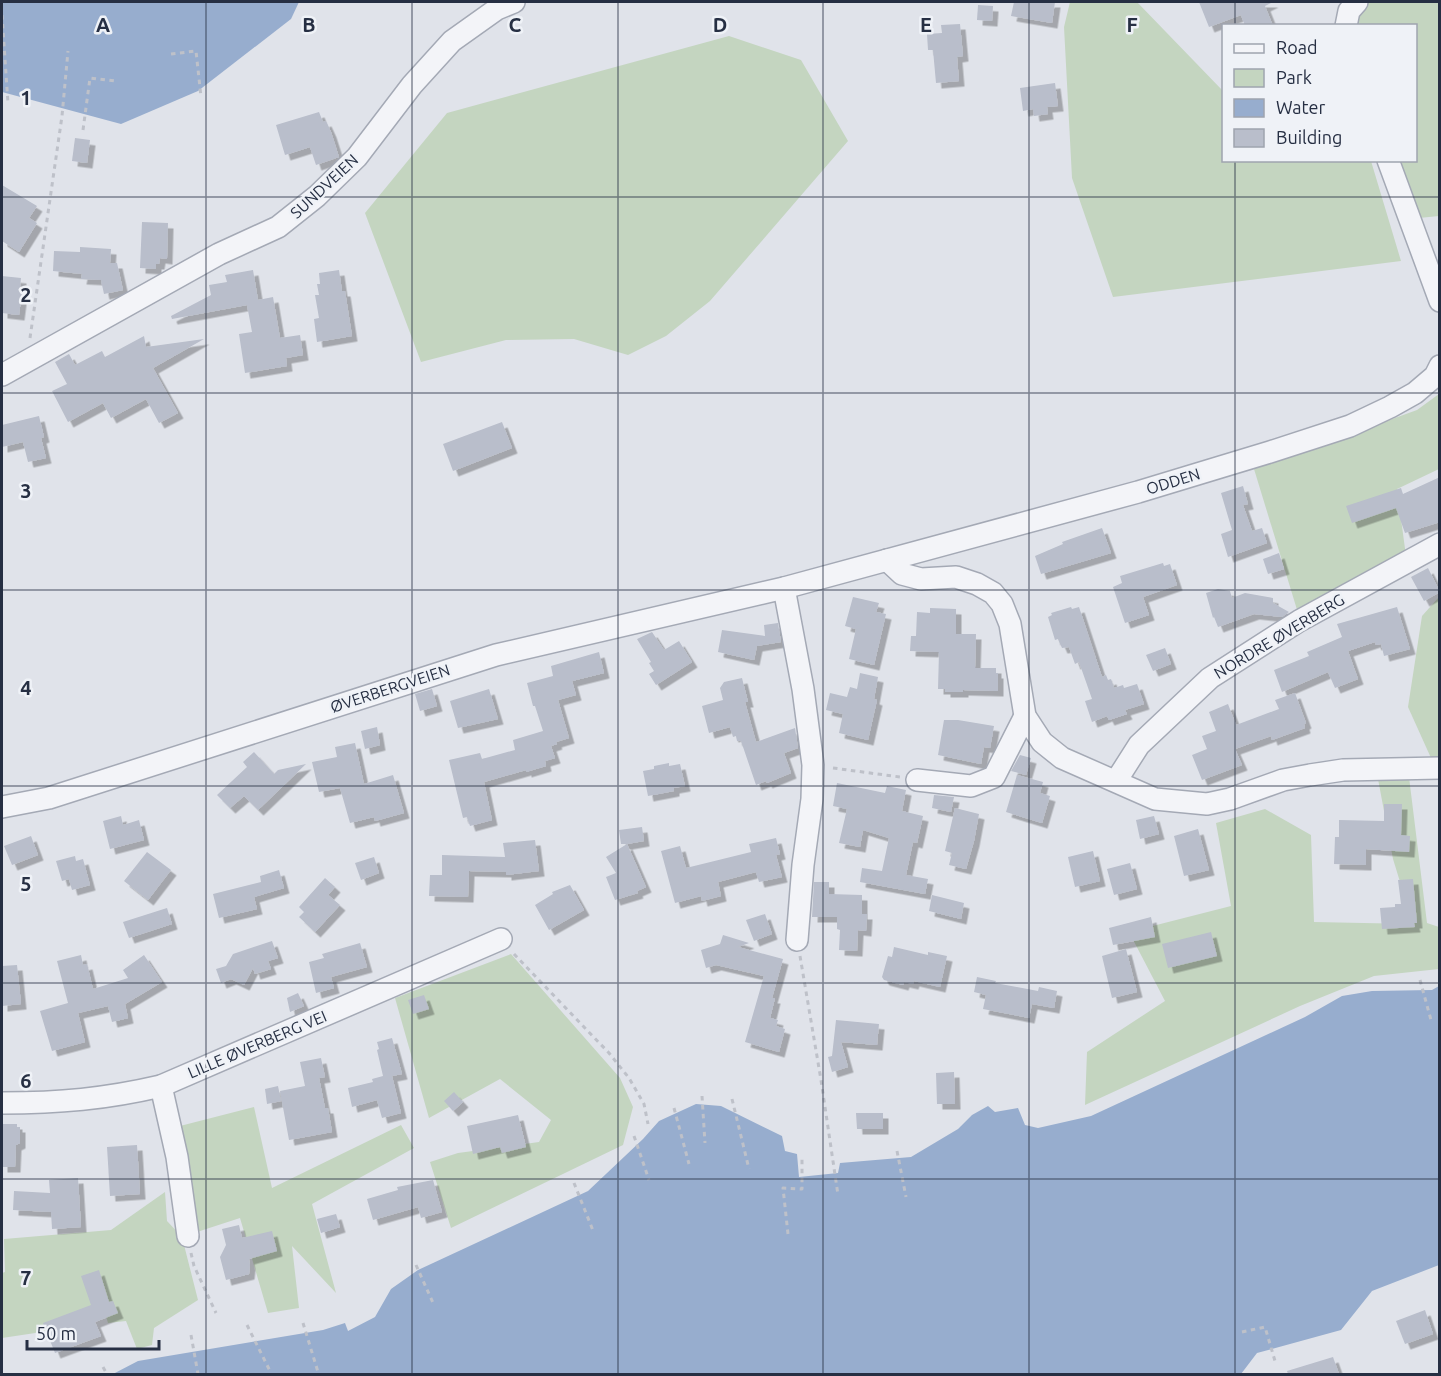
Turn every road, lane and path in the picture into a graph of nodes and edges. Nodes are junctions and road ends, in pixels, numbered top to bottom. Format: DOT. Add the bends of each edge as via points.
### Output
graph roads {
  1 [pos="514,2"];
  2 [pos="1358,2"];
  3 [pos="2,15"];
  4 [pos="1346,24"];
  5 [pos="68,51"];
  6 [pos="171,54"];
  7 [pos="115,81"];
  8 [pos="201,97"];
  9 [pos="8,103"];
  10 [pos="83,130"];
  11 [pos="1389,162"];
  12 [pos="1440,301"];
  13 [pos="27,360"];
  14 [pos="1440,366"];
  15 [pos="2,375"];
  16 [pos="1440,544"];
  17 [pos="887,560"];
  18 [pos="784,588"];
  19 [pos="1025,716"];
  20 [pos="813,765"];
  21 [pos="1440,768"];
  22 [pos="917,780"];
  23 [pos="1116,781"];
  24 [pos="2,807"];
  25 [pos="501,939"];
  26 [pos="797,940"];
  27 [pos="1420,980"];
  28 [pos="1431,1020"];
  29 [pos="161,1086"];
  30 [pos="702,1096"];
  31 [pos="732,1100"];
  32 [pos="2,1103"];
  33 [pos="674,1107"];
  34 [pos="648,1124"];
  35 [pos="634,1136"];
  36 [pos="705,1143"];
  37 [pos="897,1151"];
  38 [pos="802,1156"];
  39 [pos="689,1164"];
  40 [pos="832,1166"];
  41 [pos="749,1169"];
  42 [pos="649,1180"];
  43 [pos="574,1184"];
  44 [pos="906,1197"];
  45 [pos="594,1233"];
  46 [pos="788,1234"];
  47 [pos="188,1236"];
  48 [pos="416,1265"];
  49 [pos="434,1305"];
  50 [pos="216,1313"];
  51 [pos="303,1323"];
  52 [pos="247,1325"];
  53 [pos="1242,1332"];
  54 [pos="191,1335"];
  55 [pos="1275,1361"];
  56 [pos="104,1367"];
  57 [pos="271,1372"];
  58 [pos="318,1372"];
  59 [pos="107,1374"];
  60 [pos="198,1374"];
  1 -- 13 [label="street, SUNDVEIEN" via="497,9 452,41 412,85 357,157 278,227 219,254"];
  2 -- 4 [label="street" via="1349,11"];
  3 -- 9 [label="path"];
  5 -- 13 [label="path"];
  6 -- 8 [label="path" via="196,51"];
  7 -- 10 [label="path" via="90,78"];
  11 -- 12 [label="street"];
  13 -- 15 [label="street, SUNDVEIEN"];
  14 -- 17 [label="street, ODDEN" via="1435,376 1415,393 1350,426 1138,492"];
  16 -- 23 [label="street, NORDRE ØVERBERG" via="1299,621 1210,678 1139,745"];
  17 -- 18 [label="street, ØVERBERGVEIEN"];
  17 -- 19 [label="street" via="902,573 921,579 956,577 993,593 1010,624"];
  18 -- 20 [label="street"];
  18 -- 24 [label="street, ØVERBERGVEIEN" via="496,655 49,798"];
  19 -- 22 [label="street" via="994,777 971,786"];
  19 -- 23 [label="street" via="1042,742 1062,758"];
  20 -- 22 [label="path"];
  20 -- 26 [label="street"];
  21 -- 23 [label="street" via="1343,770 1283,780 1207,804 1155,800"];
  25 -- 29 [label="street, LILLE ØVERBERG VEI"];
  25 -- 34 [label="path" via="629,1078 644,1104"];
  26 -- 40 [label="path" via="837,1196"];
  27 -- 28 [label="path"];
  29 -- 32 [label="street, LILLE ØVERBERG VEI" via="77,1101"];
  29 -- 47 [label="street" via="177,1157"];
  30 -- 36 [label="path"];
  31 -- 41 [label="path"];
  33 -- 39 [label="path"];
  35 -- 42 [label="path"];
  37 -- 44 [label="path"];
  38 -- 46 [label="path" via="802,1189 783,1188"];
  43 -- 45 [label="path"];
  47 -- 50 [label="path" via="194,1266"];
  48 -- 49 [label="path"];
  51 -- 58 [label="path"];
  52 -- 57 [label="path"];
  53 -- 55 [label="path" via="1265,1327"];
  54 -- 60 [label="path"];
  56 -- 59 [label="path"];
}
